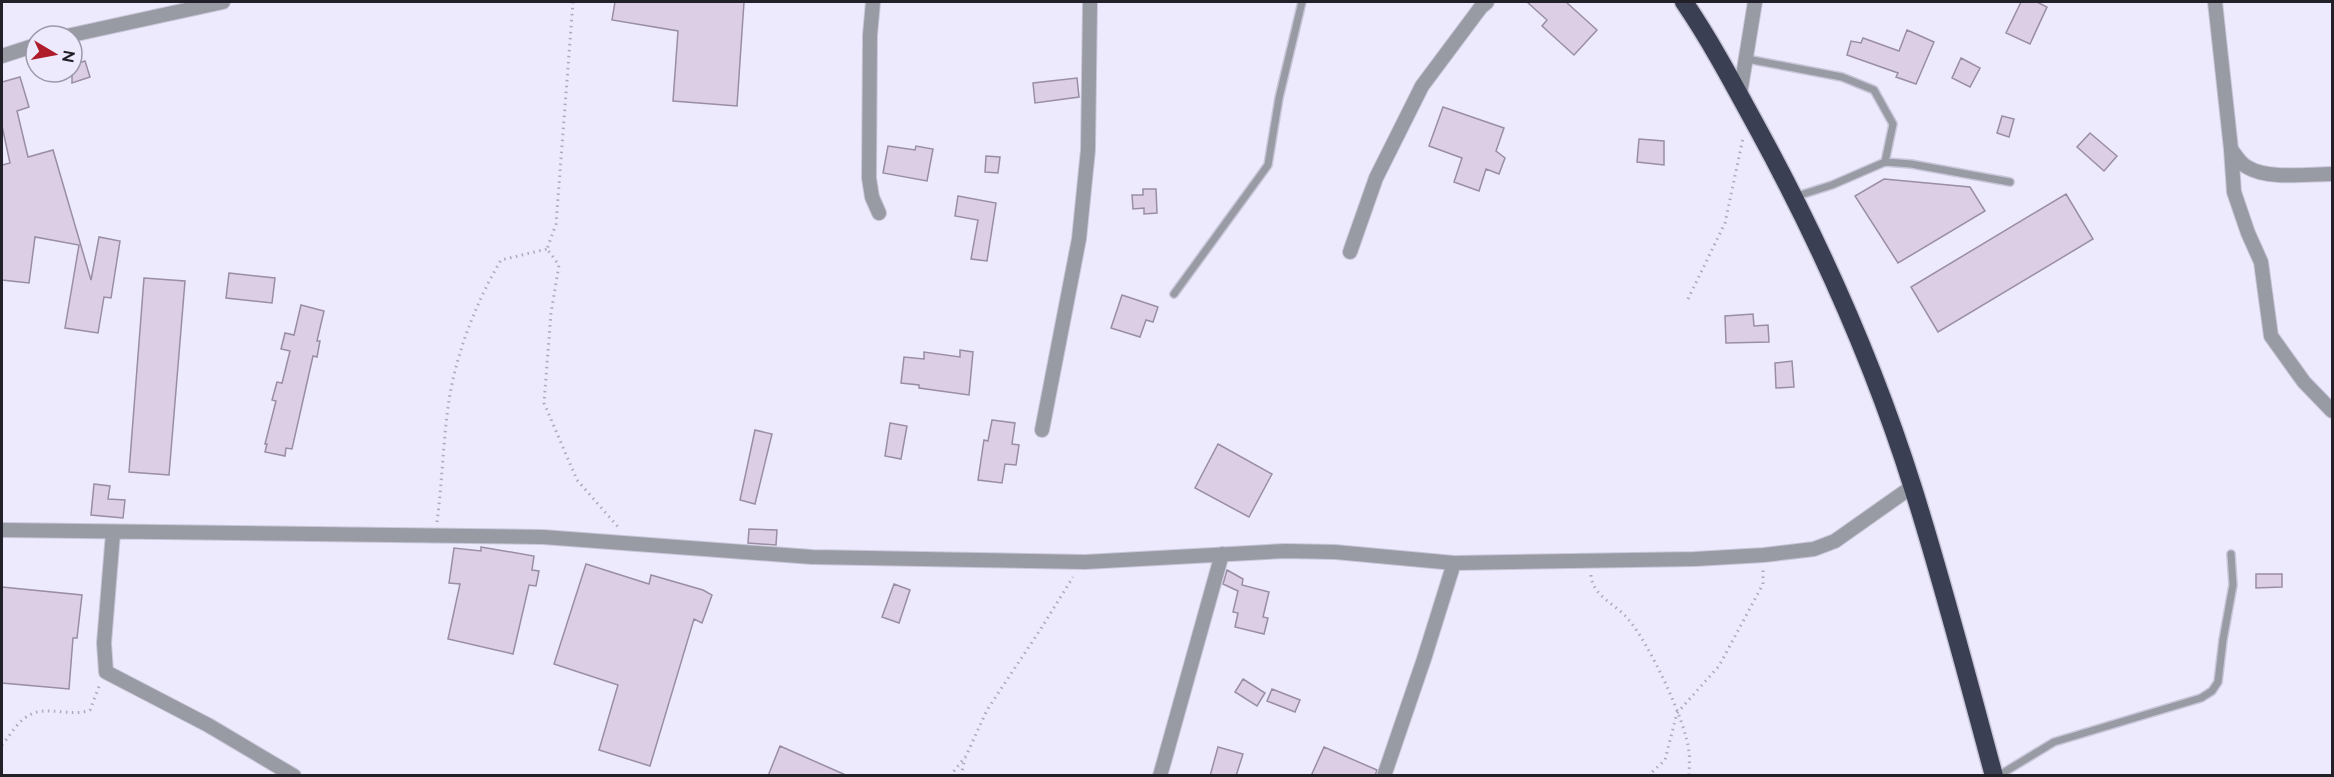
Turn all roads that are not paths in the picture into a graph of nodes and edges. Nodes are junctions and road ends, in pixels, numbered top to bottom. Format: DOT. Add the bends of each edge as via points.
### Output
graph roads {
  1 [pos="223,2"];
  2 [pos="873,2"];
  3 [pos="1090,2"];
  4 [pos="1302,2"];
  5 [pos="1487,2"];
  6 [pos="1684,2"];
  7 [pos="1755,2"];
  8 [pos="2215,2"];
  9 [pos="84,32"];
  10 [pos="24,49"];
  11 [pos="2,56"];
  12 [pos="1747,59"];
  13 [pos="1740,94"];
  14 [pos="2231,149"];
  15 [pos="1886,162"];
  16 [pos="2332,174"];
  17 [pos="2010,182"];
  18 [pos="1794,197"];
  19 [pos="879,213"];
  20 [pos="1350,252"];
  21 [pos="1174,294"];
  22 [pos="2332,411"];
  23 [pos="1042,430"];
  24 [pos="1913,486"];
  25 [pos="2,530"];
  26 [pos="113,533"];
  27 [pos="1222,554"];
  28 [pos="2231,554"];
  29 [pos="1454,562"];
  30 [pos="294,776"];
  31 [pos="1160,776"];
  32 [pos="1384,776"];
  33 [pos="1996,776"];
  1 -- 9 [label="street"];
  2 -- 19 [label="street" via="869,178"];
  3 -- 23 [label="street" via="1088,150 1079,239"];
  4 -- 21 [label="lane" via="1268,165"];
  5 -- 20 [label="street" via="1422,87 1376,178"];
  6 -- 13 [label="highway"];
  7 -- 12 [label="street"];
  8 -- 14 [label="street"];
  10 -- 11 [label="street"];
  12 -- 13 [label="street"];
  12 -- 15 [label="lane" via="1842,76 1874,90 1893,124"];
  13 -- 18 [label="highway"];
  14 -- 16 [label="street" via="2247,167 2268,174"];
  14 -- 22 [label="street" via="2234,192 2261,262 2271,336 2304,382"];
  15 -- 17 [label="lane"];
  15 -- 18 [label="lane"];
  18 -- 24 [label="highway" via="1860,341"];
  24 -- 29 [label="street" via="1835,541 1814,549 1695,559"];
  24 -- 33 [label="highway"];
  25 -- 26 [label="street"];
  26 -- 27 [label="street" via="543,537 812,558 1085,562"];
  26 -- 30 [label="street" via="104,643 106,672"];
  27 -- 29 [label="street" via="1335,552"];
  27 -- 31 [label="street"];
  28 -- 33 [label="lane" via="2233,585 2218,682 2212,691 2201,698 2054,742"];
  29 -- 32 [label="street"];
}
